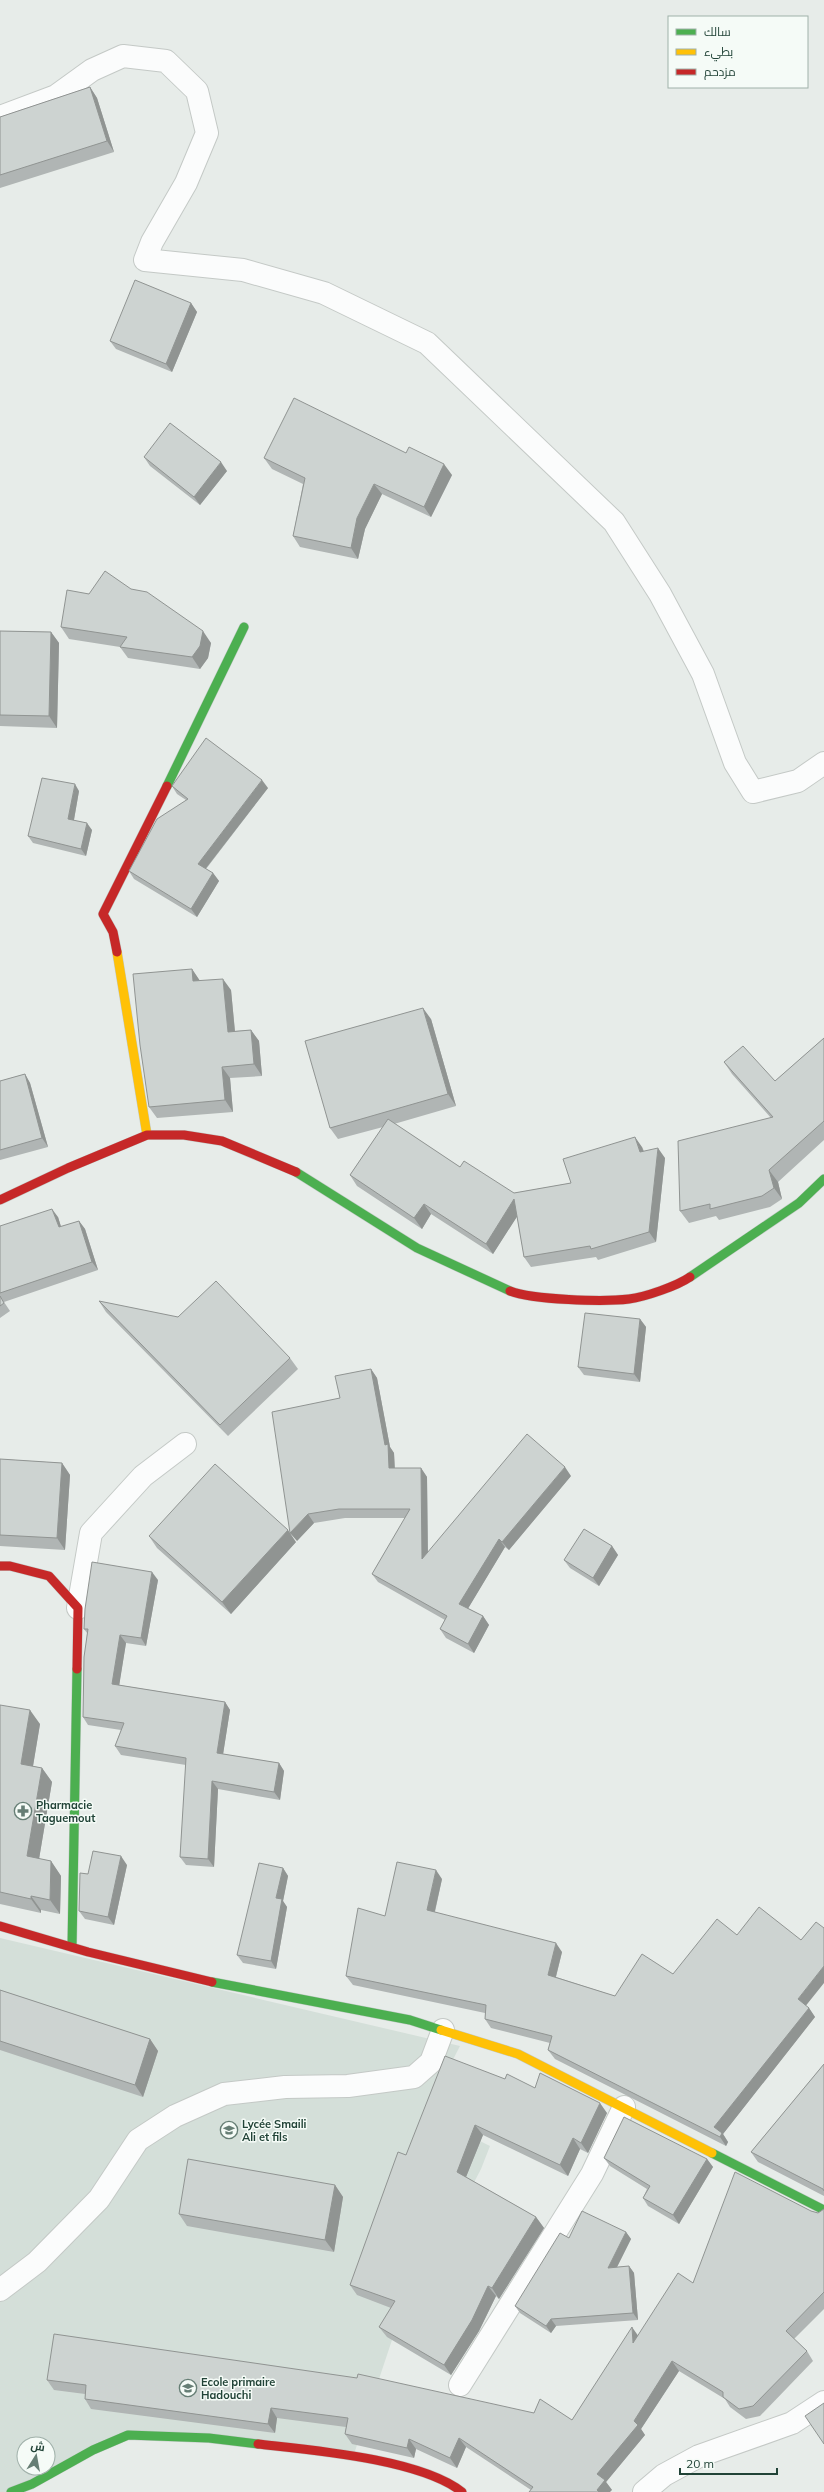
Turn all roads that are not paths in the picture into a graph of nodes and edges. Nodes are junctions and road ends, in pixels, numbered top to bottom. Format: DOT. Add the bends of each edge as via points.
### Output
graph roads {
  1 [pos="0,117"];
  2 [pos="244,627"];
  3 [pos="824,763"];
  4 [pos="147,1135"];
  5 [pos="824,1179"];
  6 [pos="0,1200"];
  7 [pos="185,1444"];
  8 [pos="0,1566"];
  9 [pos="78,1608"];
  10 [pos="0,1926"];
  11 [pos="72,1947"];
  12 [pos="443,2030"];
  13 [pos="624,2107"];
  14 [pos="824,2210"];
  15 [pos="0,2290"];
  16 [pos="460,2385"];
  17 [pos="824,2402"];
  18 [pos="11,2492"];
  19 [pos="462,2492"];
  20 [pos="644,2492"];
  1 -- 3 [label="street" via="56,96 92,70 123,56 166,61 197,91 207,133 186,183 152,242 145,260 243,270 324,293 427,343 614,522 660,594 703,674 735,763 753,792 798,781"];
  2 -- 4 [label="street" via="203,715 103,914 113,932 126,997"];
  4 -- 5 [label="street" via="222,1141 238,1147 294,1171 417,1248 438,1258 512,1292 564,1299 630,1299 682,1282 799,1203"];
  4 -- 6 [label="street"];
  7 -- 9 [label="street" via="143,1476 91,1533"];
  8 -- 9 [label="street" via="49,1576"];
  9 -- 11 [label="street"];
  10 -- 11 [label="street"];
  11 -- 12 [label="street" via="235,1988 410,2020"];
  12 -- 13 [label="street" via="518,2054"];
  12 -- 15 [label="street" via="431,2062 414,2077 348,2086 285,2087 224,2094 175,2116 138,2140 99,2199 37,2262"];
  13 -- 14 [label="street"];
  13 -- 16 [label="street" via="592,2174"];
  17 -- 20 [label="street" via="792,2423 699,2456 664,2475"];
  18 -- 19 [label="street" via="32,2484 93,2450 128,2436 209,2438 334,2452 399,2466 452,2484"];
}
